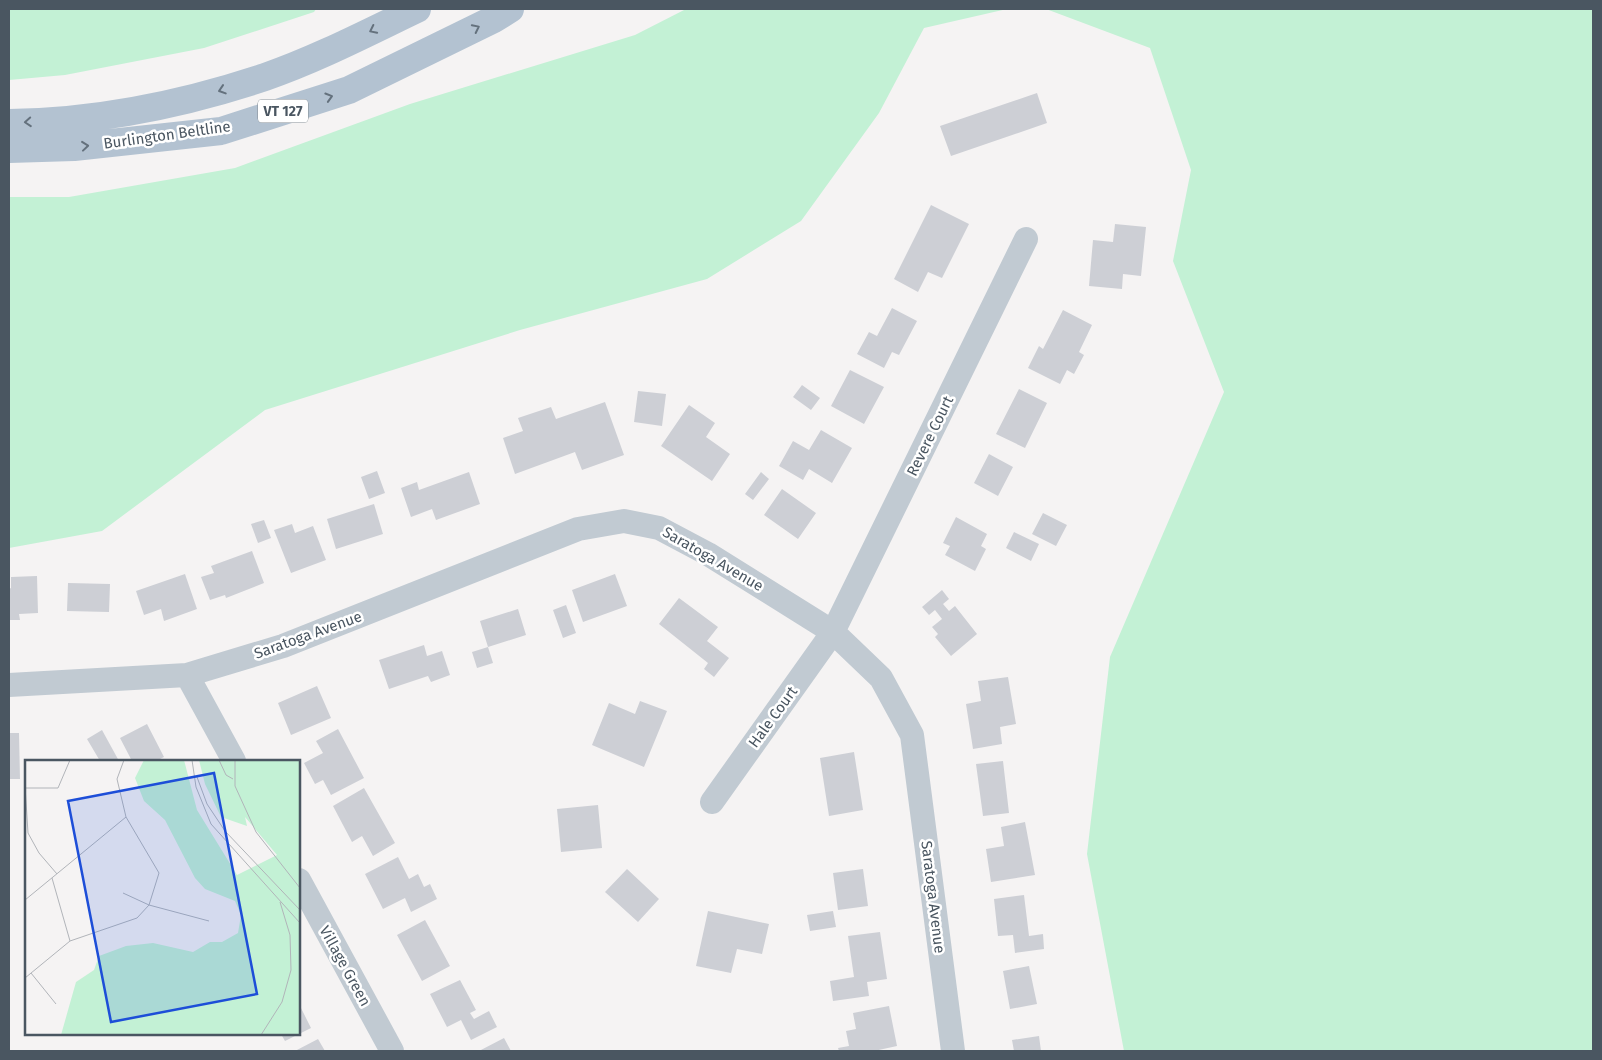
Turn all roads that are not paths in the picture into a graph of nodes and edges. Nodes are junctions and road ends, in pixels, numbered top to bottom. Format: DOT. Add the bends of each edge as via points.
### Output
graph roads {
  1 [pos="417,9"];
  2 [pos="510,9"];
  3 [pos="9,123"];
  4 [pos="9,149"];
  5 [pos="1026,239"];
  6 [pos="833,632"];
  7 [pos="187,675"];
  8 [pos="9,685"];
  9 [pos="233,760"];
  10 [pos="712,802"];
  11 [pos="300,882"];
  12 [pos="392,1051"];
  13 [pos="953,1051"];
  1 -- 3 [label="main road, Burlington Beltline / VT 127, one-way" via="284,69 209,94 117,114"];
  4 -- 2 [label="main road, Burlington Beltline / VT 127, one-way" via="74,147 221,131 349,90"];
  5 -- 6 [label="street, Revere Court"];
  6 -- 7 [label="street, Saratoga Avenue" via="667,532 624,521 578,529 283,646"];
  6 -- 10 [label="street, Hale Court"];
  6 -- 13 [label="street, Saratoga Avenue" via="881,678 912,735"];
  7 -- 8 [label="street, Saratoga Avenue"];
  7 -- 9 [label="street"];
  11 -- 12 [label="street, Village Green"];
}
